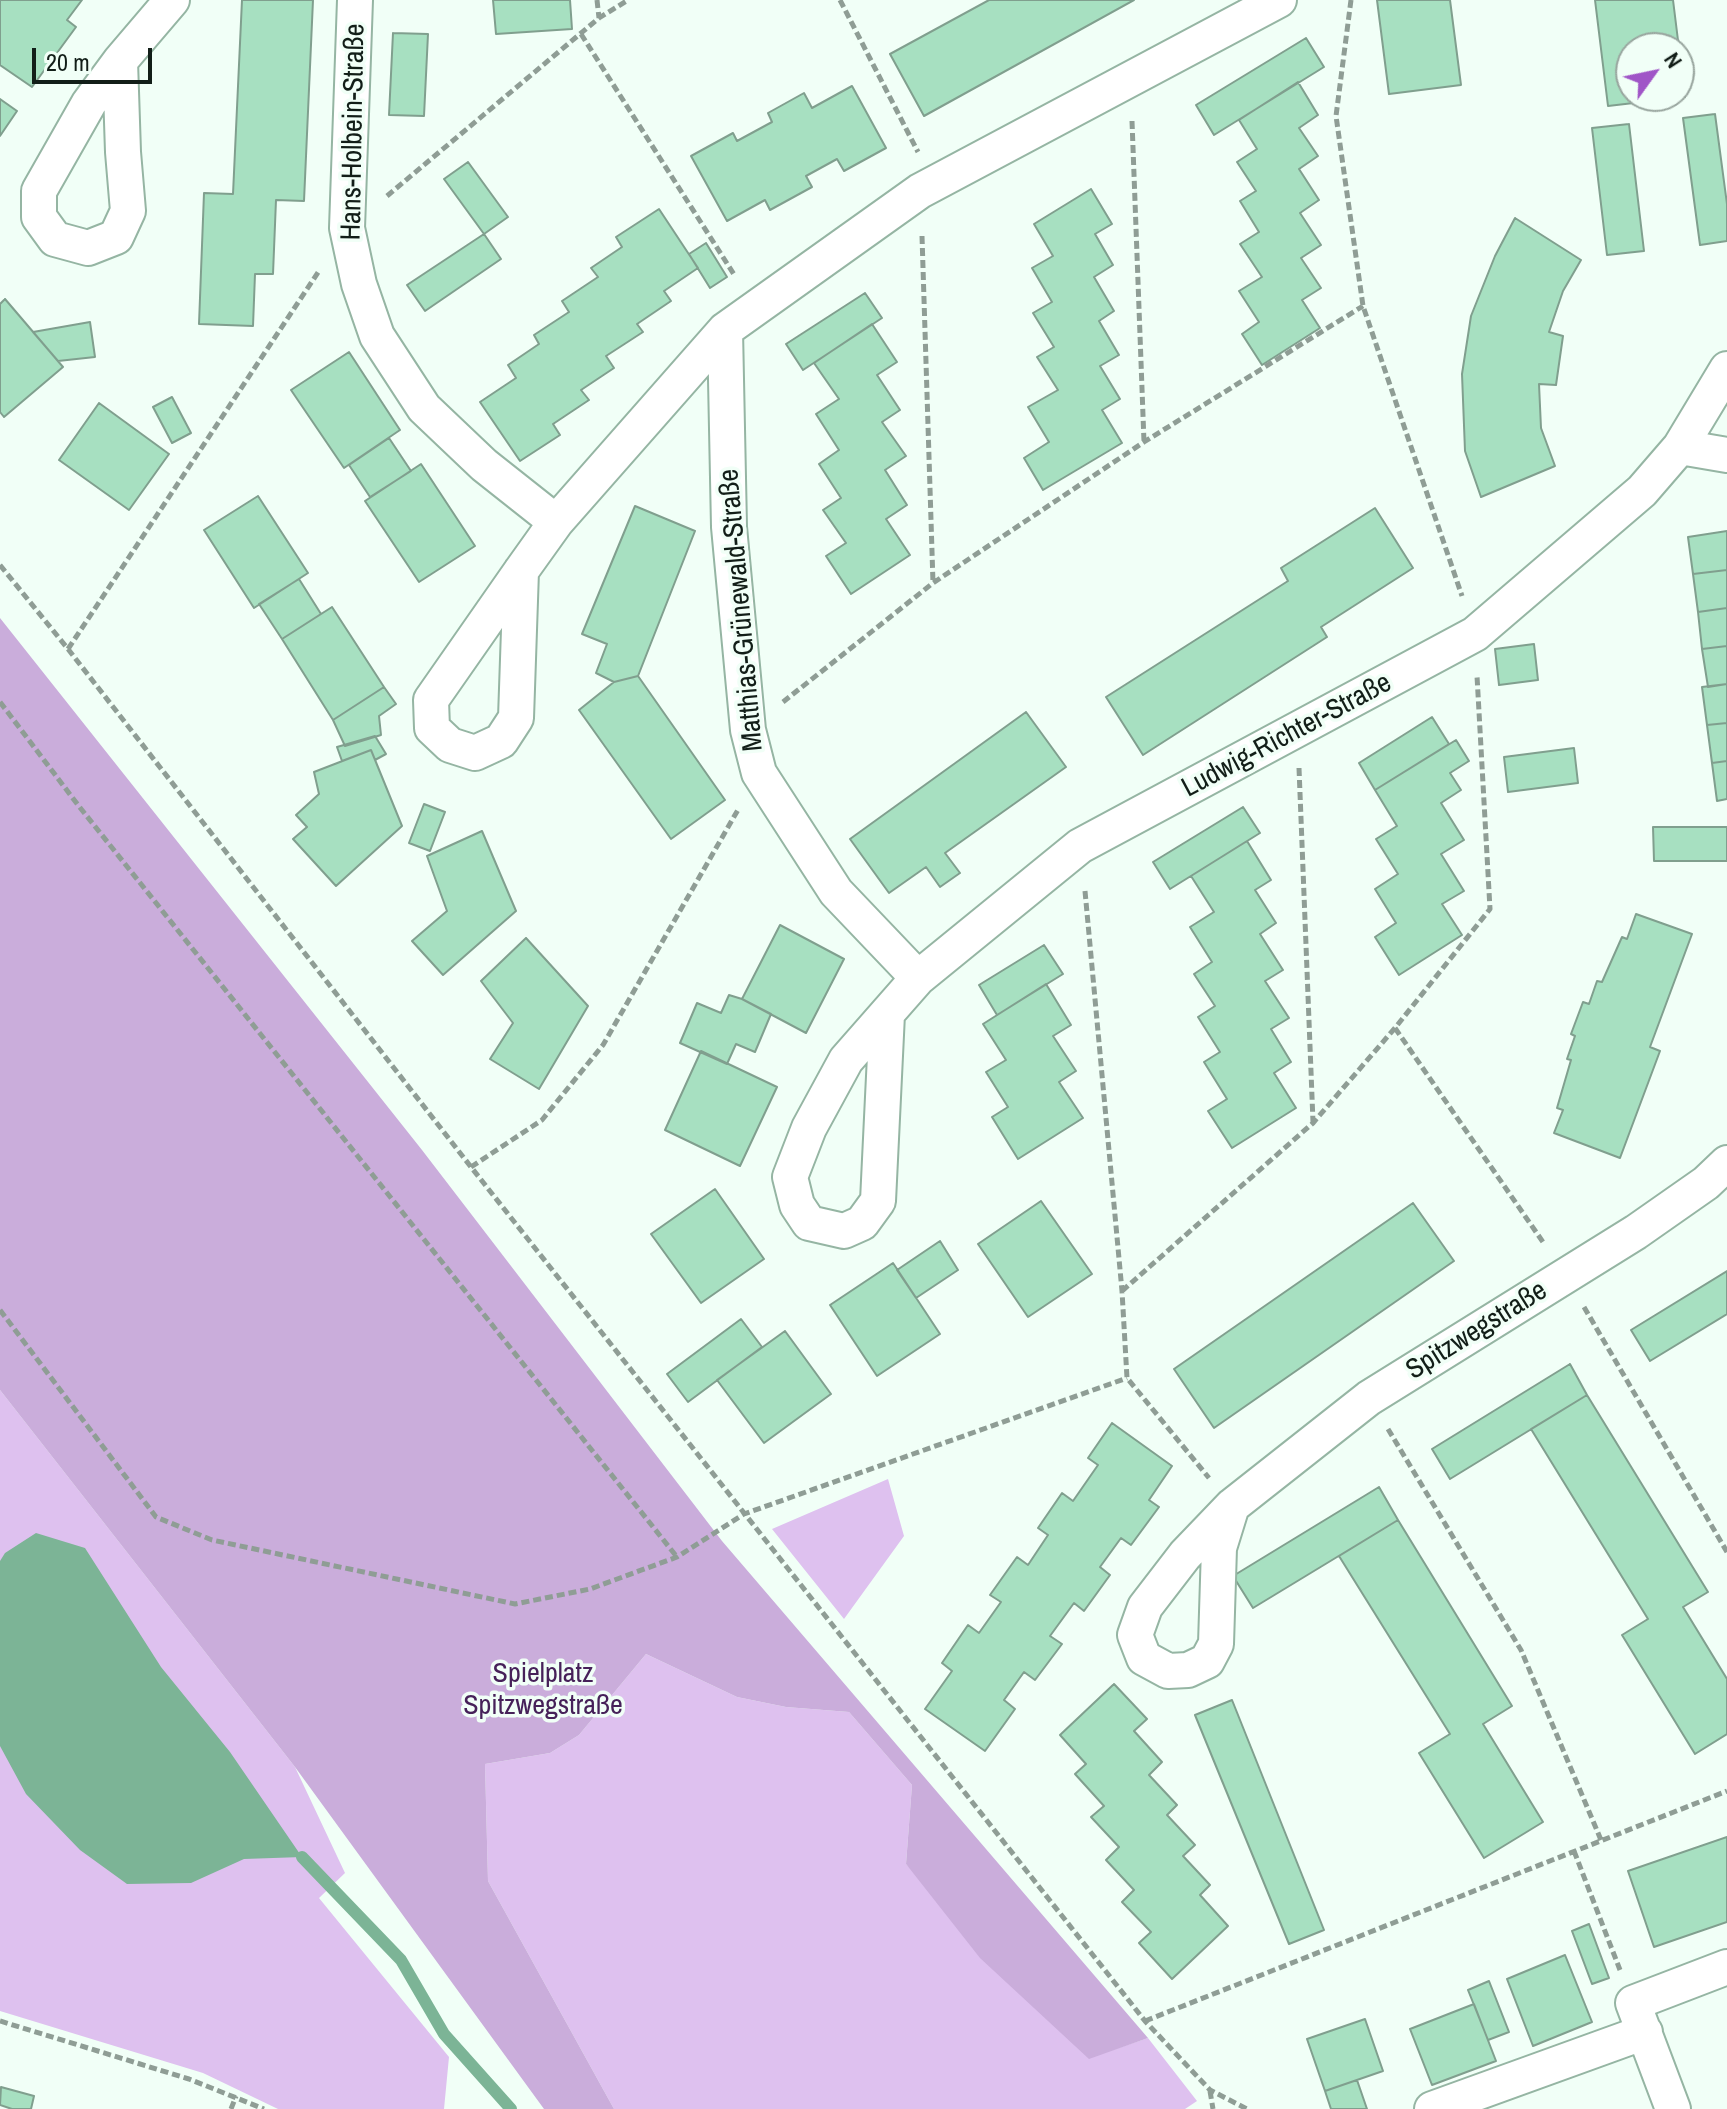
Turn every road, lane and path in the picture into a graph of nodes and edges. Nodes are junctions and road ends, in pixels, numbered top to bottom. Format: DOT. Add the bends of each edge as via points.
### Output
graph roads {
  1 [pos="172,0"];
  2 [pos="355,0"];
  3 [pos="597,0"];
  4 [pos="840,0"];
  5 [pos="1279,0"];
  6 [pos="599,18"];
  7 [pos="581,34"];
  8 [pos="120,61"];
  9 [pos="1130,81"];
  10 [pos="927,187"];
  11 [pos="1363,306"];
  12 [pos="755,307"];
  13 [pos="725,330"];
  14 [pos="1727,369"];
  15 [pos="1144,442"];
  16 [pos="1680,447"];
  17 [pos="1727,455"];
  18 [pos="556,522"];
  19 [pos="0,565"];
  20 [pos="521,571"];
  21 [pos="933,583"];
  22 [pos="0,702"];
  23 [pos="748,730"];
  24 [pos="1298,731"];
  25 [pos="759,773"];
  26 [pos="1080,846"];
  27 [pos="918,978"];
  28 [pos="887,1014"];
  29 [pos="1313,1123"];
  30 [pos="1727,1163"];
  31 [pos="471,1167"];
  32 [pos="0,1310"];
  33 [pos="1127,1378"];
  34 [pos="1369,1398"];
  35 [pos="1232,1506"];
  36 [pos="744,1514"];
  37 [pos="677,1557"];
  38 [pos="1727,1791"];
  39 [pos="1601,1840"];
  40 [pos="1574,1851"];
  41 [pos="1727,1967"];
  42 [pos="1639,2018"];
  43 [pos="0,2021"];
  44 [pos="1145,2021"];
  45 [pos="1210,2090"];
  46 [pos="236,2096"];
  47 [pos="231,2109"];
  48 [pos="264,2109"];
  49 [pos="1213,2109"];
  50 [pos="1247,2109"];
  51 [pos="1432,2109"];
  52 [pos="1673,2109"];
  1 -- 8 [label="street"];
  2 -- 18 [label="street, Hans-Holbein-Straße" via="347,228 377,336 424,408"];
  3 -- 6 [label="path"];
  4 -- 10 [label="path"];
  5 -- 9 [label="street"];
  7 -- 12 [label="path"];
  8 -- 8 [label="street" via="89,103 39,191 39,217 55,239 88,248 116,237 128,211"];
  9 -- 10 [label="street"];
  9 -- 15 [label="path"];
  10 -- 12 [label="street"];
  10 -- 21 [label="path"];
  11 -- 15 [label="path"];
  12 -- 13 [label="street"];
  13 -- 18 [label="street"];
  13 -- 23 [label="street, Matthias-Grünewald-Straße" via="729,527"];
  14 -- 16 [label="street, Ludwig-Richter-Straße"];
  15 -- 21 [label="path"];
  16 -- 17 [label="street"];
  16 -- 24 [label="street, Ludwig-Richter-Straße" via="1642,491 1475,634"];
  18 -- 20 [label="street"];
  19 -- 31 [label="path"];
  20 -- 20 [label="street" via="431,700 432,728 450,745 475,753 501,741 516,718"];
  21 -- 23 [label="path"];
  22 -- 37 [label="path"];
  23 -- 25 [label="street, Matthias-Grünewald-Straße"];
  24 -- 26 [label="street, Ludwig-Richter-Straße"];
  24 -- 29 [label="path"];
  25 -- 27 [label="street, Matthias-Grünewald-Straße" via="836,892"];
  25 -- 31 [label="path" via="603,1045 542,1120"];
  26 -- 27 [label="street, Ludwig-Richter-Straße"];
  26 -- 33 [label="path"];
  27 -- 28 [label="street, Ludwig-Richter-Straße"];
  28 -- 28 [label="street, Ludwig-Richter-Straße" via="846,1060 809,1128 790,1177 797,1205 809,1223 844,1231 862,1223 878,1201"];
  30 -- 34 [label="street, Spitzwegstraße" via="1636,1232"];
  31 -- 36 [label="path"];
  32 -- 37 [label="path" via="156,1517 212,1540 515,1604 590,1589"];
  33 -- 35 [label="path"];
  33 -- 36 [label="path"];
  34 -- 35 [label="street, Spitzwegstraße"];
  34 -- 39 [label="path" via="1521,1650"];
  36 -- 37 [label="path"];
  36 -- 44 [label="path"];
  38 -- 39 [label="path"];
  39 -- 40 [label="path"];
  40 -- 42 [label="path"];
  40 -- 44 [label="path"];
  41 -- 42 [label="street"];
  42 -- 51 [label="street"];
  42 -- 52 [label="street"];
  43 -- 46 [label="path"];
  44 -- 45 [label="path"];
  45 -- 49 [label="path"];
  45 -- 50 [label="path"];
  46 -- 47 [label="path"];
  46 -- 48 [label="path"];
}
